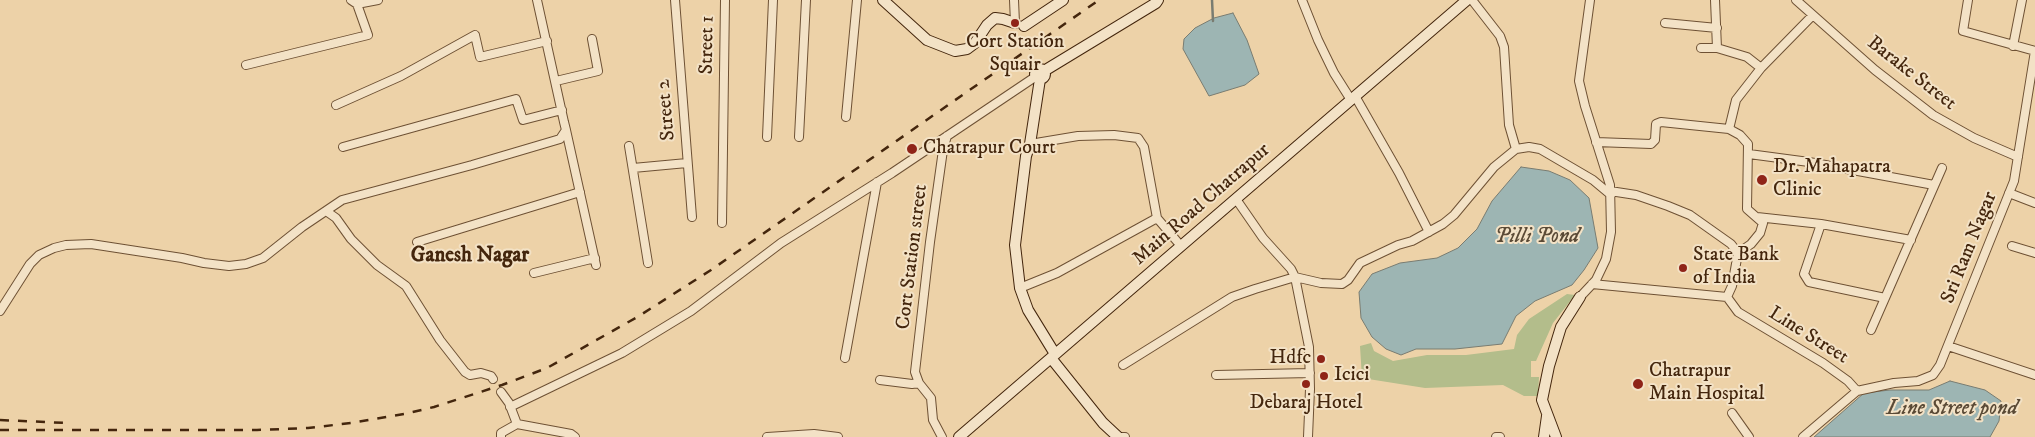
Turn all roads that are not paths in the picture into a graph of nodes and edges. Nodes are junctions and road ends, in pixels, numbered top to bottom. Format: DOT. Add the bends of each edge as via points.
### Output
graph roads {
  1 [pos="378,0"];
  2 [pos="537,0"];
  3 [pos="675,0"];
  4 [pos="725,0"];
  5 [pos="773,0"];
  6 [pos="806,0"];
  7 [pos="857,0"];
  8 [pos="883,0"];
  9 [pos="1014,0"];
  10 [pos="1058,0"];
  11 [pos="1063,0"];
  12 [pos="1156,0"];
  13 [pos="1302,0"];
  14 [pos="1466,0"];
  15 [pos="1472,0"];
  16 [pos="1590,0"];
  17 [pos="1716,0"];
  18 [pos="1796,0"];
  19 [pos="1968,0"];
  20 [pos="2022,0"];
  21 [pos="354,2"];
  22 [pos="1813,15"];
  23 [pos="1665,23"];
  24 [pos="1021,24"];
  25 [pos="1717,28"];
  26 [pos="592,38"];
  27 [pos="547,41"];
  28 [pos="2013,46"];
  29 [pos="1701,48"];
  30 [pos="1717,48"];
  31 [pos="2035,51"];
  32 [pos="246,65"];
  33 [pos="1761,68"];
  34 [pos="1040,74"];
  35 [pos="556,81"];
  36 [pos="1353,98"];
  37 [pos="336,105"];
  38 [pos="562,110"];
  39 [pos="846,116"];
  40 [pos="1729,129"];
  41 [pos="566,130"];
  42 [pos="947,136"];
  43 [pos="766,137"];
  44 [pos="799,137"];
  45 [pos="1596,142"];
  46 [pos="1030,144"];
  47 [pos="629,146"];
  48 [pos="343,147"];
  49 [pos="1516,149"];
  50 [pos="1749,154"];
  51 [pos="2018,157"];
  52 [pos="687,163"];
  53 [pos="633,168"];
  54 [pos="1942,168"];
  55 [pos="877,182"];
  56 [pos="1934,185"];
  57 [pos="1610,190"];
  58 [pos="580,192"];
  59 [pos="2010,194"];
  60 [pos="1236,199"];
  61 [pos="2035,203"];
  62 [pos="326,211"];
  63 [pos="692,217"];
  64 [pos="1756,217"];
  65 [pos="1157,218"];
  66 [pos="722,224"];
  67 [pos="1820,224"];
  68 [pos="1429,232"];
  69 [pos="1911,240"];
  70 [pos="416,242"];
  71 [pos="1181,246"];
  72 [pos="2012,246"];
  73 [pos="1738,253"];
  74 [pos="2035,253"];
  75 [pos="648,263"];
  76 [pos="534,273"];
  77 [pos="1295,277"];
  78 [pos="1592,284"];
  79 [pos="1020,288"];
  80 [pos="1580,297"];
  81 [pos="1727,297"];
  82 [pos="1886,298"];
  83 [pos="0,312"];
  84 [pos="1871,330"];
  85 [pos="1948,346"];
  86 [pos="1053,356"];
  87 [pos="845,358"];
  88 [pos="1123,365"];
  89 [pos="1310,373"];
  90 [pos="1216,375"];
  91 [pos="2035,376"];
  92 [pos="493,379"];
  93 [pos="880,380"];
  94 [pos="919,382"];
  95 [pos="1857,391"];
  96 [pos="501,392"];
  97 [pos="510,407"];
  98 [pos="1547,413"];
  99 [pos="1732,413"];
  100 [pos="517,424"];
  101 [pos="501,437"];
  102 [pos="575,437"];
  103 [pos="767,437"];
  104 [pos="838,437"];
  105 [pos="942,437"];
  106 [pos="959,437"];
  107 [pos="1118,437"];
  108 [pos="1125,437"];
  109 [pos="1308,437"];
  110 [pos="1496,437"];
  111 [pos="1500,437"];
  112 [pos="1544,437"];
  113 [pos="1556,437"];
  114 [pos="1749,437"];
  115 [pos="1803,437"];
  1 -- 21 [label="street"];
  2 -- 27 [label="street"];
  3 -- 52 [label="street, Street 2"];
  4 -- 66 [label="street, Street 1"];
  5 -- 43 [label="street"];
  6 -- 44 [label="street"];
  7 -- 39 [label="street"];
  8 -- 24 [label="street" via="927,40 955,51 967,49 975,43 995,18"];
  9 -- 24 [label="street"];
  10 -- 24 [label="street"];
  11 -- 24 [label="street"];
  12 -- 34 [label="street"];
  13 -- 36 [label="street" via="1334,73"];
  14 -- 36 [label="street, Main Road Chatrapur"];
  15 -- 49 [label="street" via="1500,36 1504,47 1509,126"];
  16 -- 45 [label="street" via="1579,81"];
  17 -- 25 [label="street"];
  18 -- 22 [label="street, Barake Street"];
  19 -- 28 [label="street" via="1963,30"];
  20 -- 28 [label="street"];
  21 -- 32 [label="street" via="368,35"];
  22 -- 33 [label="street"];
  22 -- 51 [label="street, Barake Street" via="1932,115"];
  23 -- 25 [label="street"];
  25 -- 30 [label="street"];
  26 -- 35 [label="street" via="598,70"];
  27 -- 35 [label="street"];
  27 -- 37 [label="street" via="480,57 475,35 401,76"];
  28 -- 31 [label="street"];
  29 -- 30 [label="street"];
  30 -- 33 [label="street" via="1747,57"];
  31 -- 51 [label="street, Sri Ram Nagar"];
  33 -- 40 [label="street" via="1736,100"];
  34 -- 42 [label="street"];
  34 -- 46 [label="street"];
  35 -- 38 [label="street"];
  36 -- 60 [label="street, Main Road Chatrapur"];
  36 -- 68 [label="street" via="1399,173"];
  38 -- 41 [label="street"];
  38 -- 48 [label="street" via="523,120 516,99"];
  40 -- 45 [label="street" via="1661,122 1656,124 1651,144"];
  40 -- 50 [label="street" via="1748,144"];
  41 -- 58 [label="street"];
  41 -- 62 [label="street" via="560,139 354,196"];
  42 -- 55 [label="street"];
  42 -- 94 [label="street, Cort Station street" via="915,372"];
  45 -- 57 [label="street"];
  46 -- 65 [label="street" via="1078,136 1138,138 1144,147"];
  46 -- 79 [label="street" via="1015,245"];
  47 -- 53 [label="street"];
  49 -- 57 [label="street" via="1540,149"];
  49 -- 68 [label="street" via="1494,167 1454,215"];
  50 -- 56 [label="street"];
  50 -- 64 [label="street" via="1748,209"];
  51 -- 59 [label="street, Sri Ram Nagar"];
  52 -- 53 [label="street"];
  52 -- 63 [label="street, Street 2"];
  53 -- 75 [label="street"];
  54 -- 56 [label="street"];
  55 -- 87 [label="street"];
  55 -- 97 [label="street" via="781,243 691,311 622,353"];
  56 -- 69 [label="street"];
  57 -- 73 [label="street" via="1636,195 1690,216"];
  57 -- 78 [label="street" via="1611,232 1606,259"];
  58 -- 70 [label="street"];
  58 -- 76 [label="street" via="596,262"];
  59 -- 61 [label="street"];
  59 -- 85 [label="street, Sri Ram Nagar"];
  60 -- 71 [label="street, Main Road Chatrapur"];
  60 -- 77 [label="street"];
  62 -- 83 [label="street" via="263,258 246,264 204,263 91,244 54,248 30,264"];
  62 -- 92 [label="street" via="377,265 406,286 440,340 465,372 470,375 480,373"];
  64 -- 67 [label="street"];
  64 -- 73 [label="street" via="1763,223 1760,233"];
  65 -- 71 [label="street"];
  65 -- 79 [label="street" via="1057,273"];
  67 -- 69 [label="street"];
  67 -- 82 [label="street" via="1804,274 1809,282"];
  68 -- 77 [label="street" via="1360,263 1342,284"];
  69 -- 82 [label="street"];
  71 -- 86 [label="street, Main Road Chatrapur"];
  72 -- 74 [label="street"];
  73 -- 81 [label="street"];
  77 -- 88 [label="street" via="1232,297"];
  77 -- 89 [label="street" via="1309,347"];
  78 -- 80 [label="street"];
  78 -- 81 [label="street"];
  79 -- 86 [label="street"];
  80 -- 98 [label="street" via="1561,327 1549,366 1542,400"];
  81 -- 95 [label="street, Line Street" via="1738,312 1823,363"];
  82 -- 84 [label="street"];
  85 -- 91 [label="street"];
  85 -- 95 [label="street, Sri Ram Nagar" via="1933,375 1918,381"];
  86 -- 106 [label="street, Main Road Chatrapur"];
  86 -- 107 [label="street" via="1103,423"];
  89 -- 90 [label="street"];
  89 -- 109 [label="street"];
  93 -- 94 [label="street"];
  94 -- 105 [label="street" via="931,398 933,420"];
  95 -- 115 [label="street"];
  96 -- 97 [label="street"];
  97 -- 100 [label="street"];
  98 -- 112 [label="street"];
  98 -- 113 [label="street"];
  99 -- 114 [label="street"];
  100 -- 101 [label="street" via="501,433"];
  100 -- 102 [label="street"];
  103 -- 104 [label="street" via="814,434"];
  107 -- 108 [label="street"];
  110 -- 111 [label="street"];
}
